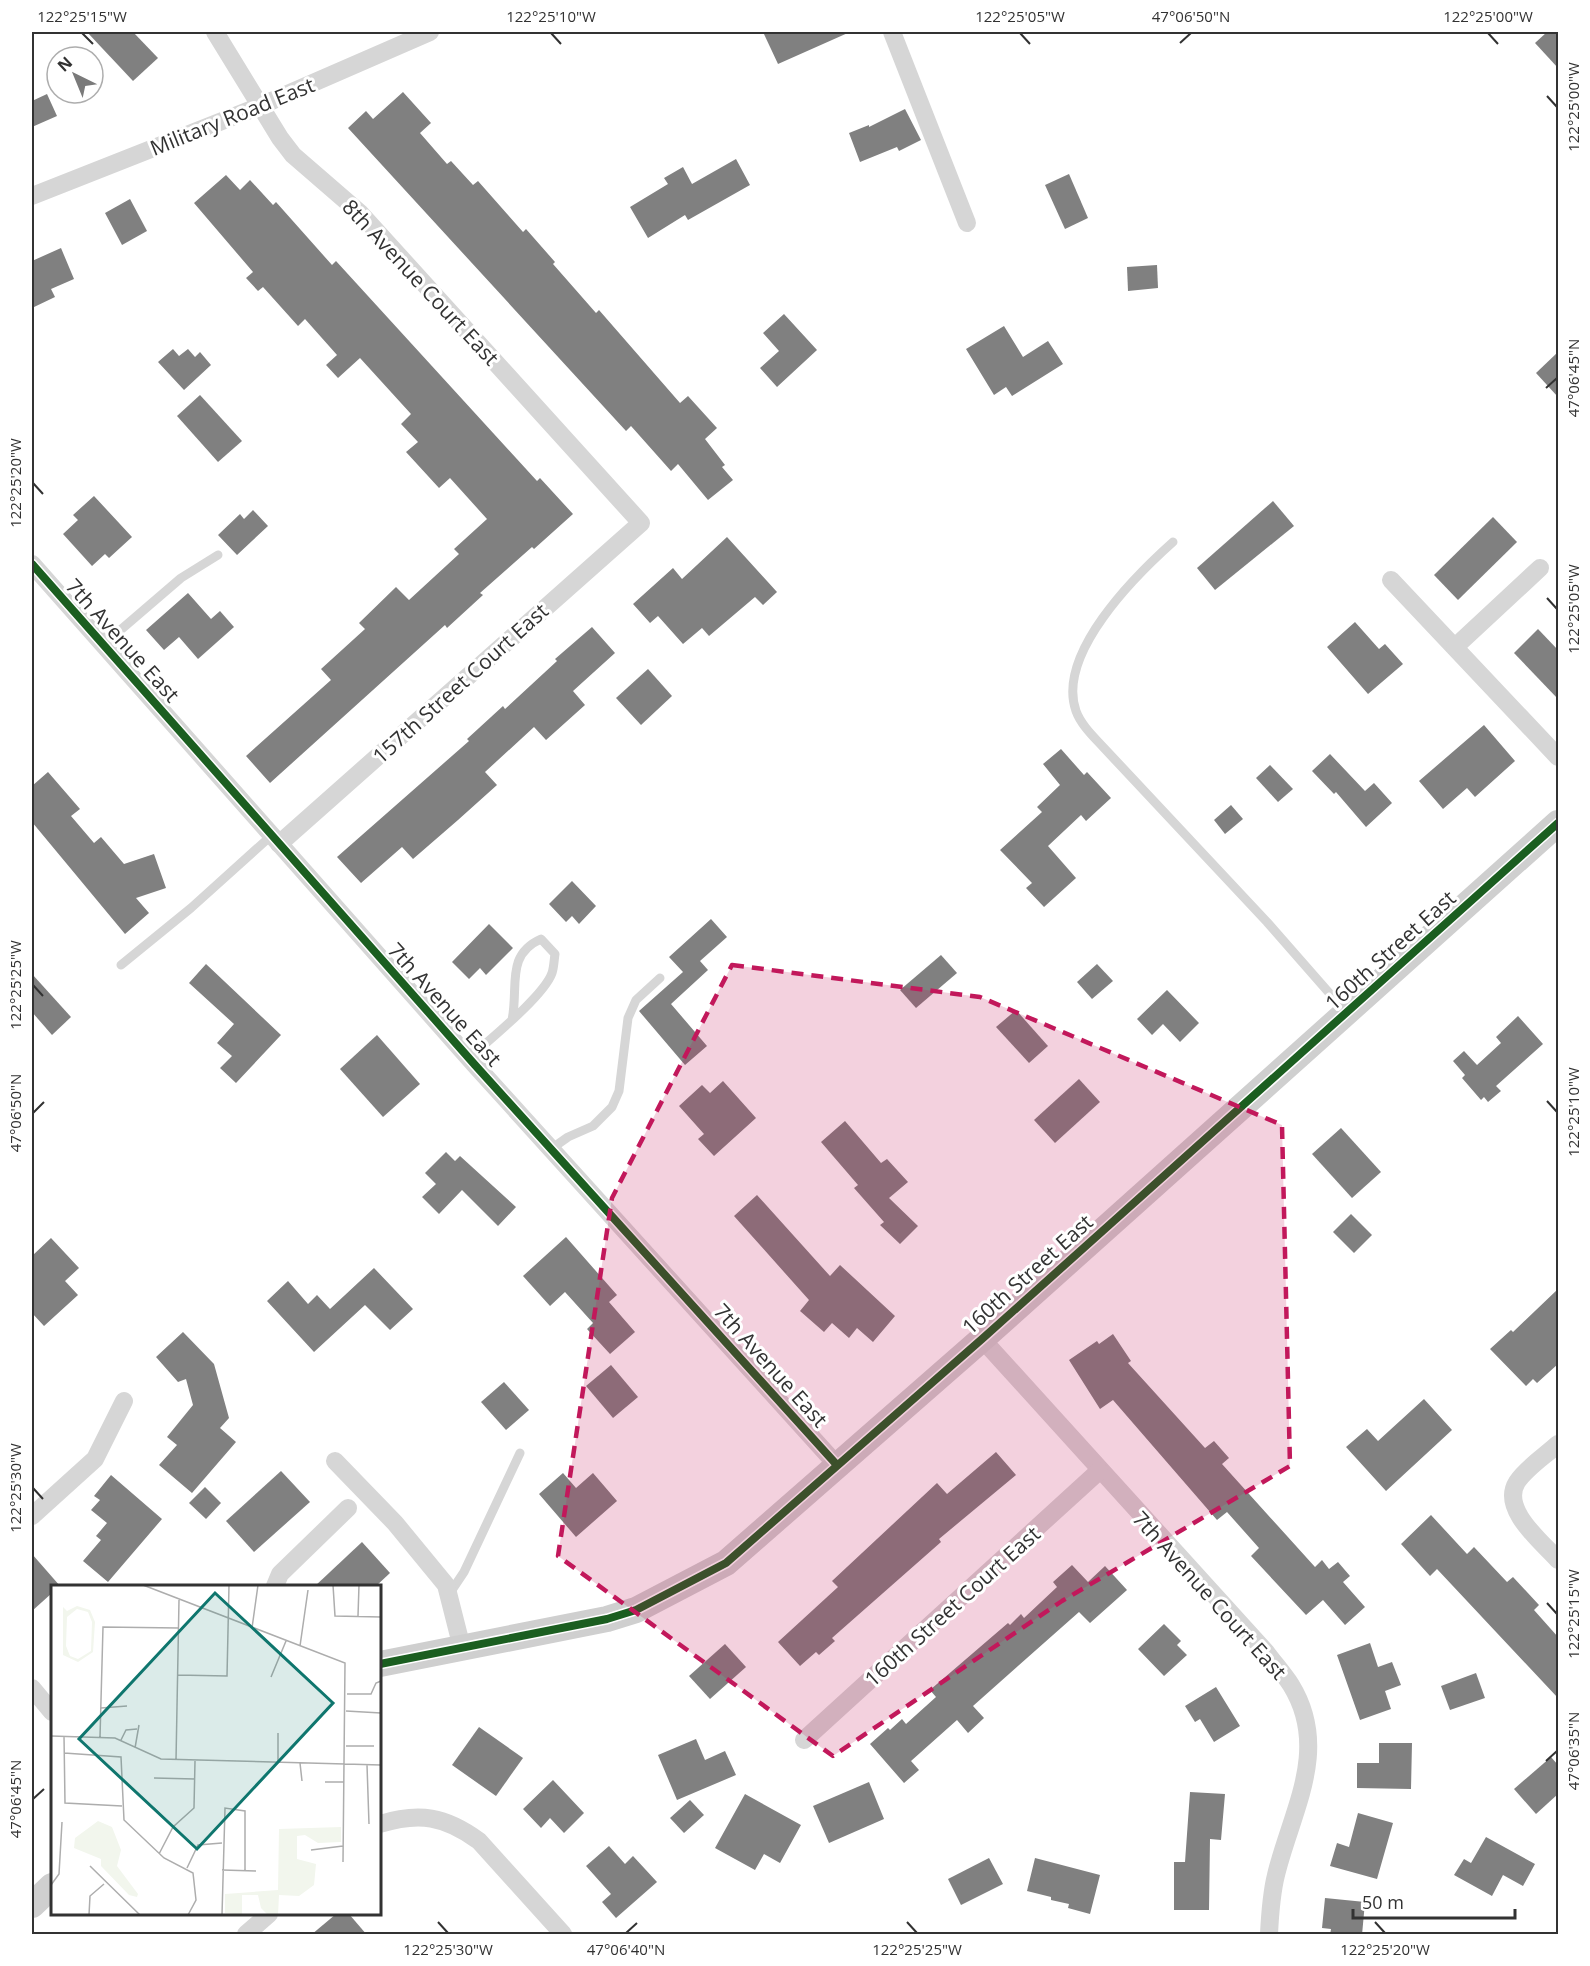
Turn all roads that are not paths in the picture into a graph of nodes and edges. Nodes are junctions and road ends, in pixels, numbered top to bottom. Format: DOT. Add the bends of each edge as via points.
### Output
graph roads {
  1 [pos="215,32"];
  2 [pos="430,32"];
  3 [pos="892,32"];
  4 [pos="260,106"];
  5 [pos="32,196"];
  6 [pos="967,223"];
  7 [pos="641,523"];
  8 [pos="1173,542"];
  9 [pos="218,555"];
  10 [pos="32,564"];
  11 [pos="1540,568"];
  12 [pos="1391,579"];
  13 [pos="103,645"];
  14 [pos="1455,647"];
  15 [pos="1558,757"];
  16 [pos="1558,823"];
  17 [pos="275,839"];
  18 [pos="121,964"];
  19 [pos="660,978"];
  20 [pos="1347,1013"];
  21 [pos="512,1020"];
  22 [pos="469,1058"];
  23 [pos="551,1149"];
  24 [pos="982,1339"];
  25 [pos="124,1401"];
  26 [pos="1558,1444"];
  27 [pos="520,1453"];
  28 [pos="335,1461"];
  29 [pos="836,1464"];
  30 [pos="1100,1471"];
  31 [pos="348,1508"];
  32 [pos="32,1516"];
  33 [pos="1558,1560"];
  34 [pos="276,1585"];
  35 [pos="450,1593"];
  36 [pos="462,1648"];
  37 [pos="381,1664"];
  38 [pos="32,1688"];
  39 [pos="51,1711"];
  40 [pos="804,1740"];
  41 [pos="381,1824"];
  42 [pos="51,1887"];
  43 [pos="32,1905"];
  44 [pos="268,1915"];
  45 [pos="246,1935"];
  46 [pos="563,1935"];
  47 [pos="1269,1935"];
  1 -- 4 [label="street, 8th Avenue Court East"];
  2 -- 4 [label="street, Military Road East"];
  3 -- 6 [label="street"];
  4 -- 5 [label="street, Military Road East"];
  4 -- 7 [label="street, 8th Avenue Court East" via="293,155 360,213"];
  7 -- 17 [label="street, 157th Street Court East"];
  8 -- 20 [label="lane" via="1136,575 1098,624 1075,674 1076,711 1104,748 1268,922"];
  9 -- 13 [label="lane" via="181,578"];
  10 -- 13 [label="street, 7th Avenue East"];
  11 -- 14 [label="street"];
  12 -- 14 [label="street"];
  13 -- 17 [label="street, 7th Avenue East"];
  14 -- 15 [label="street"];
  16 -- 20 [label="street, 160th Street East"];
  17 -- 18 [label="lane"];
  17 -- 22 [label="street, 7th Avenue East"];
  19 -- 23 [label="lane" via="636,1000 628,1018 619,1091 612,1107 593,1126"];
  20 -- 24 [label="street, 160th Street East"];
  21 -- 21 [label="lane" via="551,975 555,954 541,939 525,946 516,964"];
  21 -- 22 [label="lane"];
  22 -- 23 [label="street, 7th Avenue East"];
  23 -- 29 [label="street, 7th Avenue East"];
  24 -- 29 [label="street, 160th Street East"];
  24 -- 30 [label="street, 7th Avenue Court East"];
  25 -- 32 [label="street" via="95,1459"];
  26 -- 33 [label="street" via="1517,1483 1513,1498 1515,1512"];
  27 -- 35 [label="lane" via="464,1572"];
  28 -- 35 [label="street" via="395,1523"];
  29 -- 36 [label="street, 160th Street East" via="726,1563 636,1610 541,1634"];
  30 -- 40 [label="street, 160th Street Court East"];
  30 -- 47 [label="street, 7th Avenue Court East" via="1266,1653 1292,1687 1302,1713 1309,1757 1305,1786 1276,1874"];
  31 -- 34 [label="street" via="280,1574"];
  35 -- 36 [label="street"];
  36 -- 37 [label="street, 160th Street East"];
  38 -- 39 [label="street"];
  41 -- 46 [label="street" via="421,1816 472,1835"];
  42 -- 43 [label="street"];
  44 -- 45 [label="street"];
}
